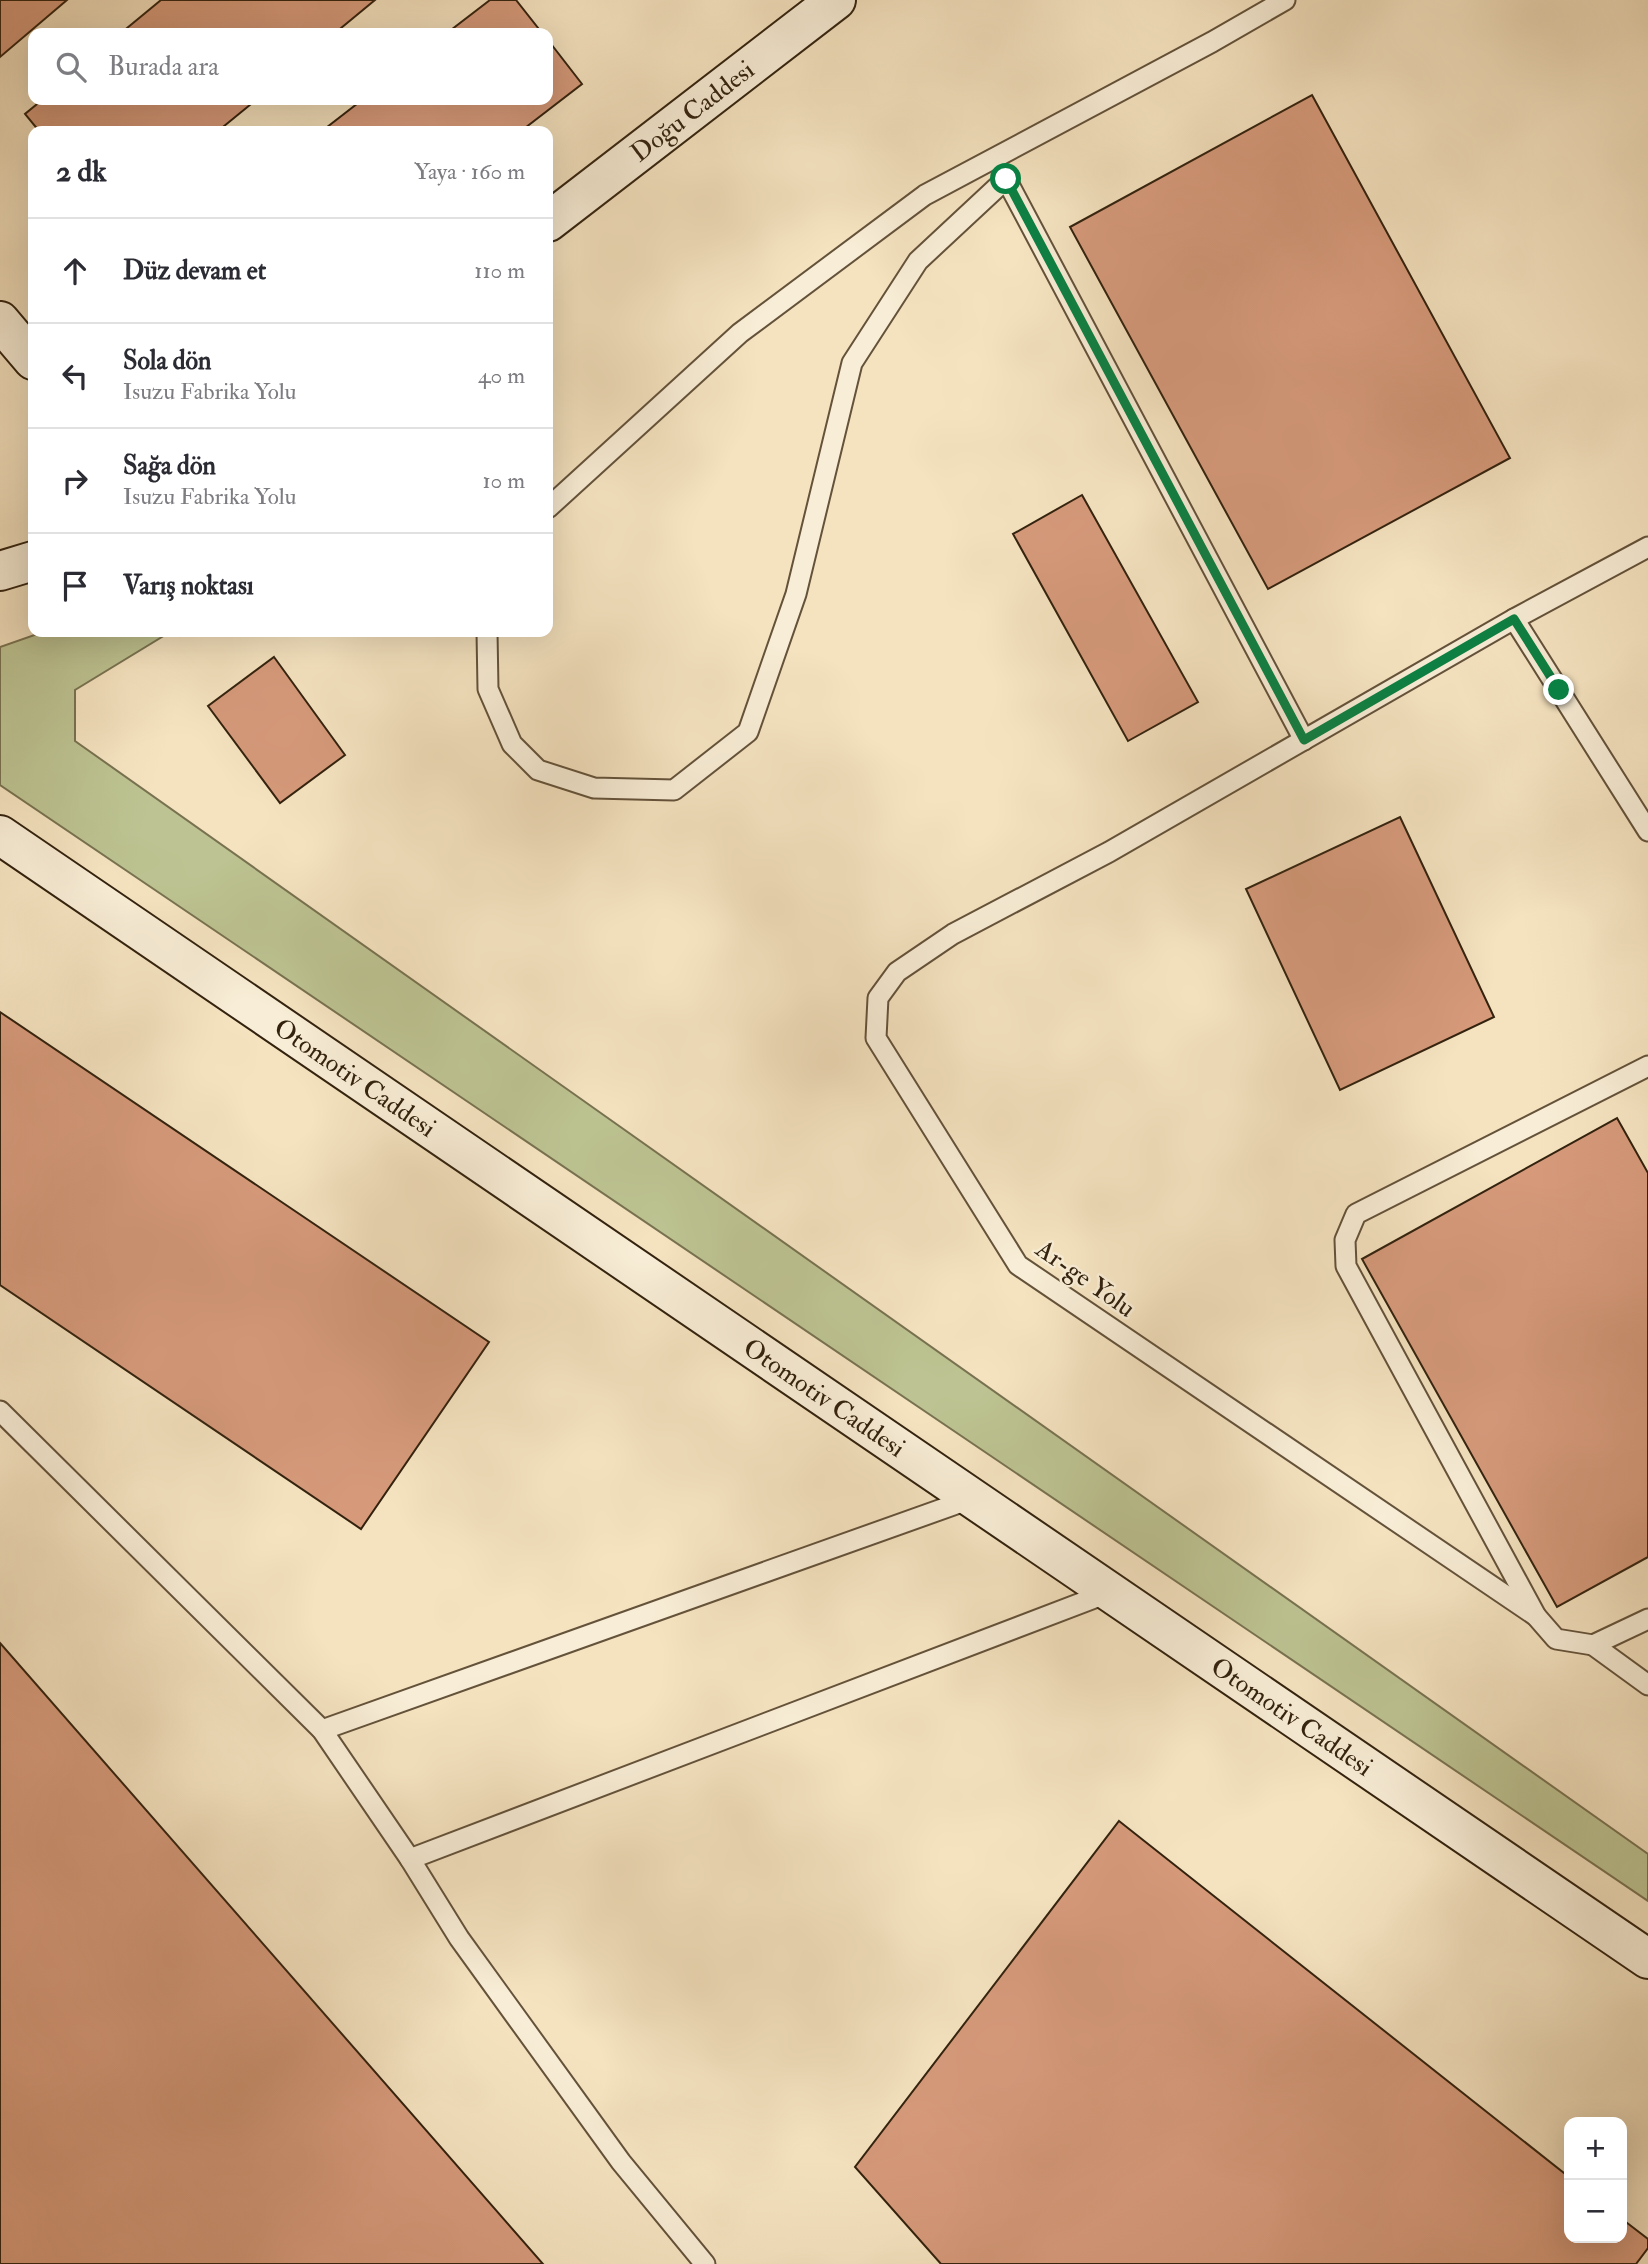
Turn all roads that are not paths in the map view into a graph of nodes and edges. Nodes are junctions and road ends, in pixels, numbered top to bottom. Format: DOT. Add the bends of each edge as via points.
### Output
graph roads {
  1 [pos="835,0"];
  2 [pos="1285,0"];
  3 [pos="553,218"];
  4 [pos="0,321"];
  5 [pos="28,354"];
  6 [pos="553,503"];
  7 [pos="1648,547"];
  8 [pos="28,563"];
  9 [pos="0,572"];
  10 [pos="1514,619"];
  11 [pos="487,637"];
  12 [pos="1304,740"];
  13 [pos="1648,831"];
  14 [pos="0,835"];
  15 [pos="1648,1066"];
  16 [pos="0,1411"];
  17 [pos="973,1498"];
  18 [pos="1110,1592"];
  19 [pos="1536,1616"];
  20 [pos="1648,1619"];
  21 [pos="1593,1645"];
  22 [pos="1648,1685"];
  23 [pos="322,1730"];
  24 [pos="410,1859"];
  25 [pos="1648,1959"];
  26 [pos="705,2264"];
  1 -- 3 [label="street, Doğu Caddesi"];
  2 -- 6 [label="lane" via="925,195 740,333"];
  4 -- 5 [label="street"];
  7 -- 10 [label="lane, Ar-ge Yolu"];
  8 -- 9 [label="street"];
  10 -- 12 [label="lane, Ar-ge Yolu"];
  10 -- 13 [label="lane"];
  11 -- 12 [label="lane" via="488,688 512,744 538,770 594,788 674,790 748,732 796,594 852,363 918,261 1006,179"];
  12 -- 19 [label="lane, Ar-ge Yolu" via="1109,852 953,934 897,972 878,998 876,1038 1018,1265"];
  14 -- 17 [label="street, Otomotiv Caddesi"];
  15 -- 19 [label="lane, Ar-ge Yolu" via="1356,1214 1345,1240 1346,1266"];
  16 -- 23 [label="lane"];
  17 -- 18 [label="street, Otomotiv Caddesi"];
  17 -- 23 [label="lane"];
  18 -- 24 [label="lane"];
  18 -- 25 [label="street, Otomotiv Caddesi"];
  19 -- 21 [label="lane, Ar-ge Yolu" via="1556,1639"];
  20 -- 21 [label="lane"];
  21 -- 22 [label="lane, Ar-ge Yolu"];
  23 -- 24 [label="lane"];
  24 -- 26 [label="lane" via="459,1938 621,2162"];
}
